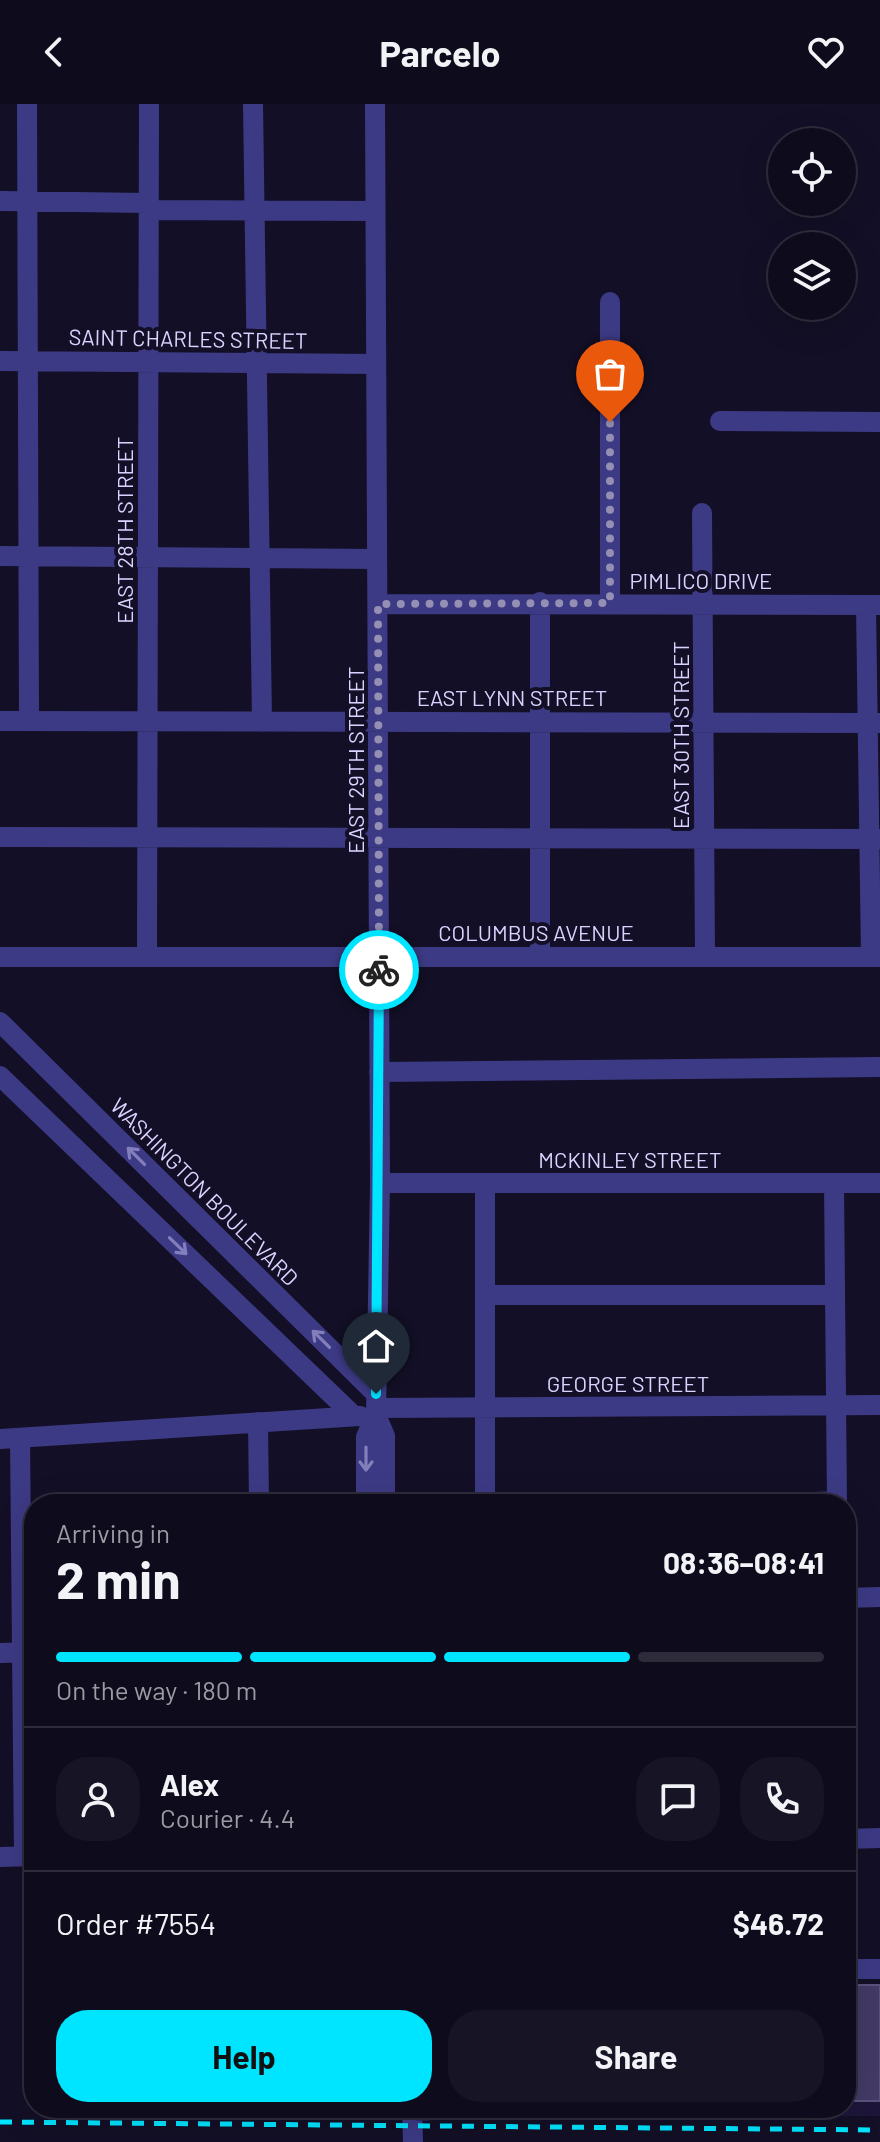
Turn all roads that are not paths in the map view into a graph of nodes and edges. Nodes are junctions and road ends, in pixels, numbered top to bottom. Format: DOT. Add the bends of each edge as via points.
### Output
graph roads {
  1 [pos="27,104"];
  2 [pos="149,104"];
  3 [pos="253,104"];
  4 [pos="375,104"];
  5 [pos="0,201"];
  6 [pos="27,201"];
  7 [pos="148,207"];
  8 [pos="255,211"];
  9 [pos="375,211"];
  10 [pos="610,302"];
  11 [pos="0,361"];
  12 [pos="27,361"];
  13 [pos="148,361"];
  14 [pos="258,363"];
  15 [pos="376,364"];
  16 [pos="720,421"];
  17 [pos="880,422"];
  18 [pos="702,513"];
  19 [pos="0,556"];
  20 [pos="28,556"];
  21 [pos="148,558"];
  22 [pos="261,559"];
  23 [pos="377,559"];
  24 [pos="540,602"];
  25 [pos="610,603"];
  26 [pos="378,604"];
  27 [pos="703,604"];
  28 [pos="873,605"];
  29 [pos="0,721"];
  30 [pos="29,721"];
  31 [pos="379,721"];
  32 [pos="540,721"];
  33 [pos="703,721"];
  34 [pos="147,722"];
  35 [pos="262,722"];
  36 [pos="874,723"];
  37 [pos="379,836"];
  38 [pos="0,837"];
  39 [pos="147,837"];
  40 [pos="540,838"];
  41 [pos="704,839"];
  42 [pos="874,839"];
  43 [pos="147,956"];
  44 [pos="379,956"];
  45 [pos="540,956"];
  46 [pos="705,956"];
  47 [pos="0,957"];
  48 [pos="875,957"];
  49 [pos="0,1022"];
  50 [pos="880,1067"];
  51 [pos="379,1072"];
  52 [pos="0,1076"];
  53 [pos="380,1183"];
  54 [pos="485,1183"];
  55 [pos="834,1183"];
  56 [pos="880,1183"];
  57 [pos="485,1295"];
  58 [pos="835,1295"];
  59 [pos="836,1405"];
  60 [pos="880,1405"];
  61 [pos="376,1406"];
  62 [pos="484,1408"];
  63 [pos="354,1416"];
  64 [pos="258,1422"];
  65 [pos="10,1439"];
  66 [pos="259,1494"];
  67 [pos="366,1494"];
  68 [pos="385,1494"];
  69 [pos="485,1494"];
  70 [pos="837,1494"];
  71 [pos="24,1521"];
  72 [pos="880,1597"];
  73 [pos="856,1598"];
  74 [pos="24,1652"];
  75 [pos="0,1653"];
  76 [pos="880,1838"];
  77 [pos="856,1839"];
  78 [pos="24,1856"];
  79 [pos="0,1857"];
  80 [pos="856,1969"];
  81 [pos="880,1969"];
  82 [pos="412,2118"];
  83 [pos="413,2142"];
  1 -- 6 [label="street"];
  2 -- 7 [label="street, EAST 28TH STREET"];
  3 -- 8 [label="street"];
  4 -- 9 [label="street, EAST 29TH STREET"];
  5 -- 6 [label="street"];
  6 -- 7 [label="street"];
  6 -- 12 [label="street"];
  7 -- 8 [label="street"];
  7 -- 13 [label="street, EAST 28TH STREET"];
  8 -- 9 [label="street"];
  8 -- 14 [label="street"];
  9 -- 15 [label="street, EAST 29TH STREET"];
  10 -- 25 [label="street"];
  11 -- 12 [label="street, SAINT CHARLES STREET"];
  12 -- 13 [label="street, SAINT CHARLES STREET"];
  12 -- 20 [label="street"];
  13 -- 14 [label="street, SAINT CHARLES STREET"];
  13 -- 21 [label="street, EAST 28TH STREET"];
  14 -- 15 [label="street, SAINT CHARLES STREET"];
  14 -- 22 [label="street"];
  15 -- 23 [label="street, EAST 29TH STREET"];
  16 -- 17 [label="street"];
  18 -- 27 [label="street, EAST 30TH STREET"];
  19 -- 20 [label="street"];
  20 -- 21 [label="street"];
  20 -- 30 [label="street"];
  21 -- 22 [label="street"];
  21 -- 34 [label="street, EAST 28TH STREET"];
  22 -- 23 [label="street"];
  22 -- 35 [label="street"];
  23 -- 26 [label="street, EAST 29TH STREET"];
  24 -- 25 [label="street, PIMLICO DRIVE"];
  24 -- 26 [label="street, PIMLICO DRIVE"];
  24 -- 32 [label="street"];
  25 -- 27 [label="street, PIMLICO DRIVE"];
  26 -- 31 [label="street, EAST 29TH STREET"];
  27 -- 28 [label="street, PIMLICO DRIVE"];
  27 -- 33 [label="street, EAST 30TH STREET"];
  28 -- 36 [label="street"];
  29 -- 30 [label="street, EAST LYNN STREET"];
  30 -- 34 [label="street, EAST LYNN STREET"];
  31 -- 32 [label="street, EAST LYNN STREET"];
  31 -- 35 [label="street, EAST LYNN STREET"];
  31 -- 37 [label="street, EAST 29TH STREET"];
  32 -- 33 [label="street, EAST LYNN STREET"];
  32 -- 40 [label="street"];
  33 -- 36 [label="street, EAST LYNN STREET"];
  33 -- 41 [label="street, EAST 30TH STREET"];
  34 -- 35 [label="street, EAST LYNN STREET"];
  34 -- 39 [label="street, EAST 28TH STREET"];
  36 -- 42 [label="street"];
  37 -- 39 [label="street"];
  37 -- 40 [label="street"];
  37 -- 44 [label="street, EAST 29TH STREET"];
  38 -- 39 [label="street"];
  39 -- 43 [label="street, EAST 28TH STREET"];
  40 -- 41 [label="street"];
  40 -- 45 [label="street"];
  41 -- 42 [label="street"];
  41 -- 46 [label="street, EAST 30TH STREET"];
  42 -- 48 [label="street"];
  43 -- 44 [label="street, COLUMBUS AVENUE"];
  43 -- 47 [label="street, COLUMBUS AVENUE"];
  44 -- 45 [label="street, COLUMBUS AVENUE"];
  44 -- 51 [label="street, EAST 29TH STREET"];
  45 -- 46 [label="street, COLUMBUS AVENUE"];
  46 -- 48 [label="street, COLUMBUS AVENUE"];
  61 -- 49 [label="street, WASHINGTON BOULEVARD, one-way"];
  50 -- 51 [label="street"];
  51 -- 53 [label="street, EAST 29TH STREET"];
  52 -- 63 [label="street, one-way"];
  53 -- 54 [label="street, MCKINLEY STREET"];
  53 -- 61 [label="street, EAST 29TH STREET"];
  54 -- 55 [label="street, MCKINLEY STREET"];
  54 -- 57 [label="street"];
  55 -- 56 [label="street, MCKINLEY STREET"];
  55 -- 58 [label="street"];
  57 -- 58 [label="street"];
  57 -- 62 [label="street"];
  58 -- 59 [label="street"];
  59 -- 60 [label="street, GEORGE STREET"];
  59 -- 62 [label="street, GEORGE STREET"];
  59 -- 70 [label="street"];
  61 -- 62 [label="street, GEORGE STREET"];
  61 -- 63 [label="street, GEORGE STREET"];
  61 -- 67 [label="street, EAST 29TH STREET, one-way" via="366,1437"];
  61 -- 68 [label="street, EAST 29TH STREET" via="385,1436"];
  62 -- 69 [label="street"];
  63 -- 64 [label="street, GEORGE STREET"];
  64 -- 65 [label="street, GEORGE STREET"];
  64 -- 66 [label="street"];
  65 -- 71 [label="street"];
  72 -- 73 [label="street"];
  74 -- 75 [label="street"];
  76 -- 77 [label="street"];
  78 -- 79 [label="street"];
  80 -- 81 [label="street"];
  82 -- 83 [label="street"];
}
